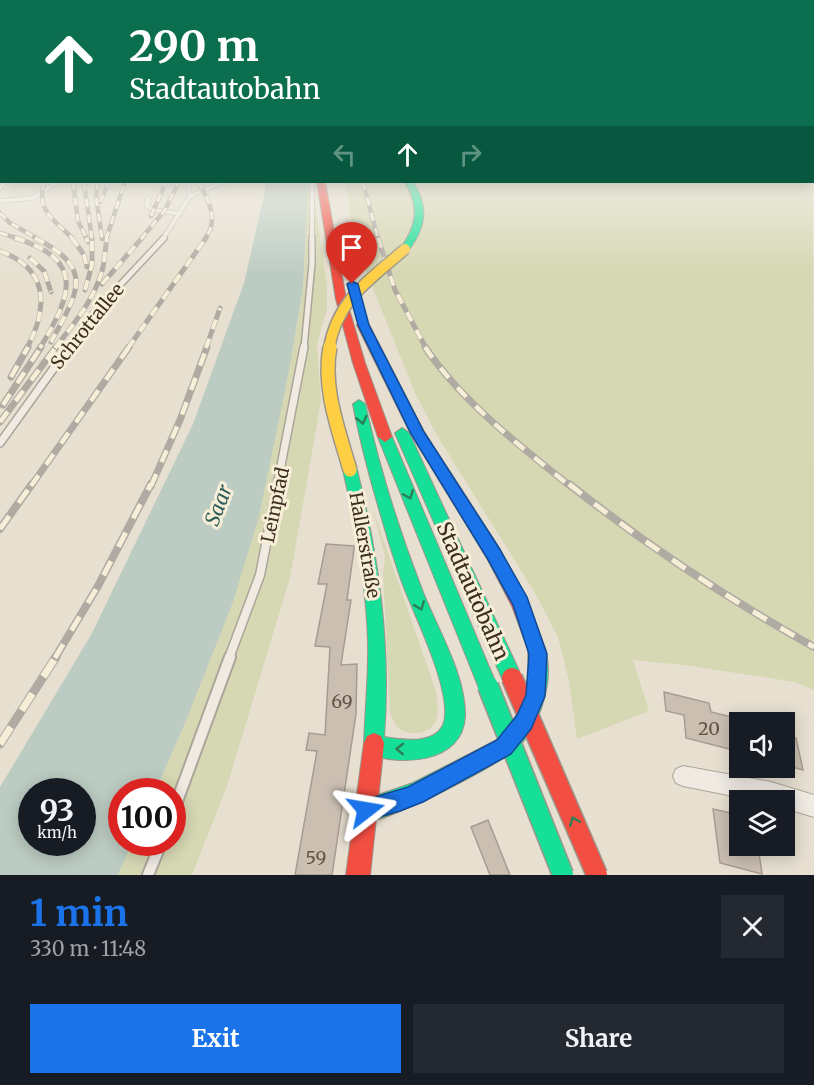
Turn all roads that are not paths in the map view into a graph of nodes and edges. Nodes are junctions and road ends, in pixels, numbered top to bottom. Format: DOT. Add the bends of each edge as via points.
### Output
graph roads {
  1 [pos="41,193"];
  2 [pos="190,193"];
  3 [pos="198,193"];
  4 [pos="312,193"];
  5 [pos="324,193"];
  6 [pos="334,193"];
  7 [pos="417,193"];
  8 [pos="190,196"];
  9 [pos="148,198"];
  10 [pos="0,201"];
  11 [pos="180,214"];
  12 [pos="342,266"];
  13 [pos="346,321"];
  14 [pos="363,325"];
  15 [pos="0,443"];
  16 [pos="374,746"];
  17 [pos="684,776"];
  18 [pos="186,778"];
  19 [pos="814,806"];
  20 [pos="366,810"];
  21 [pos="156,856"];
  22 [pos="148,875"];
  23 [pos="358,875"];
  24 [pos="563,875"];
  25 [pos="597,875"];
  1 -- 10 [label="lane" via="33,198"];
  2 -- 8 [label="lane"];
  3 -- 8 [label="lane"];
  4 -- 18 [label="lane, Leinpfad" via="312,264 303,355 260,575"];
  5 -- 12 [label="main road"];
  6 -- 12 [label="main road"];
  7 -- 16 [label="main road, Hallerstraße, bridge" via="423,212 418,232 405,249 357,289 335,318 326,355 373,575 378,629"];
  8 -- 11 [label="lane, Schrottallee"];
  9 -- 11 [label="lane" via="147,206 154,210"];
  11 -- 15 [label="lane, Schrottallee" via="167,235 91,316"];
  12 -- 13 [label="main road"];
  12 -- 14 [label="main road, Stadtautobahn"];
  13 -- 16 [label="main road, one-way" via="370,455 455,704 453,728 444,741 426,749"];
  13 -- 24 [label="main road, one-way, bridge" via="387,441"];
  14 -- 20 [label="main road" via="418,434 520,603 538,654 536,696 524,722 504,747 415,794"];
  25 -- 14 [label="main road, Stadtautobahn, one-way, bridge" via="392,409"];
  16 -- 20 [label="main road, Hallerstraße"];
  17 -- 19 [label="street"];
  20 -- 23 [label="main road, Hallerstraße"];
  21 -- 22 [label="lane"];
}
